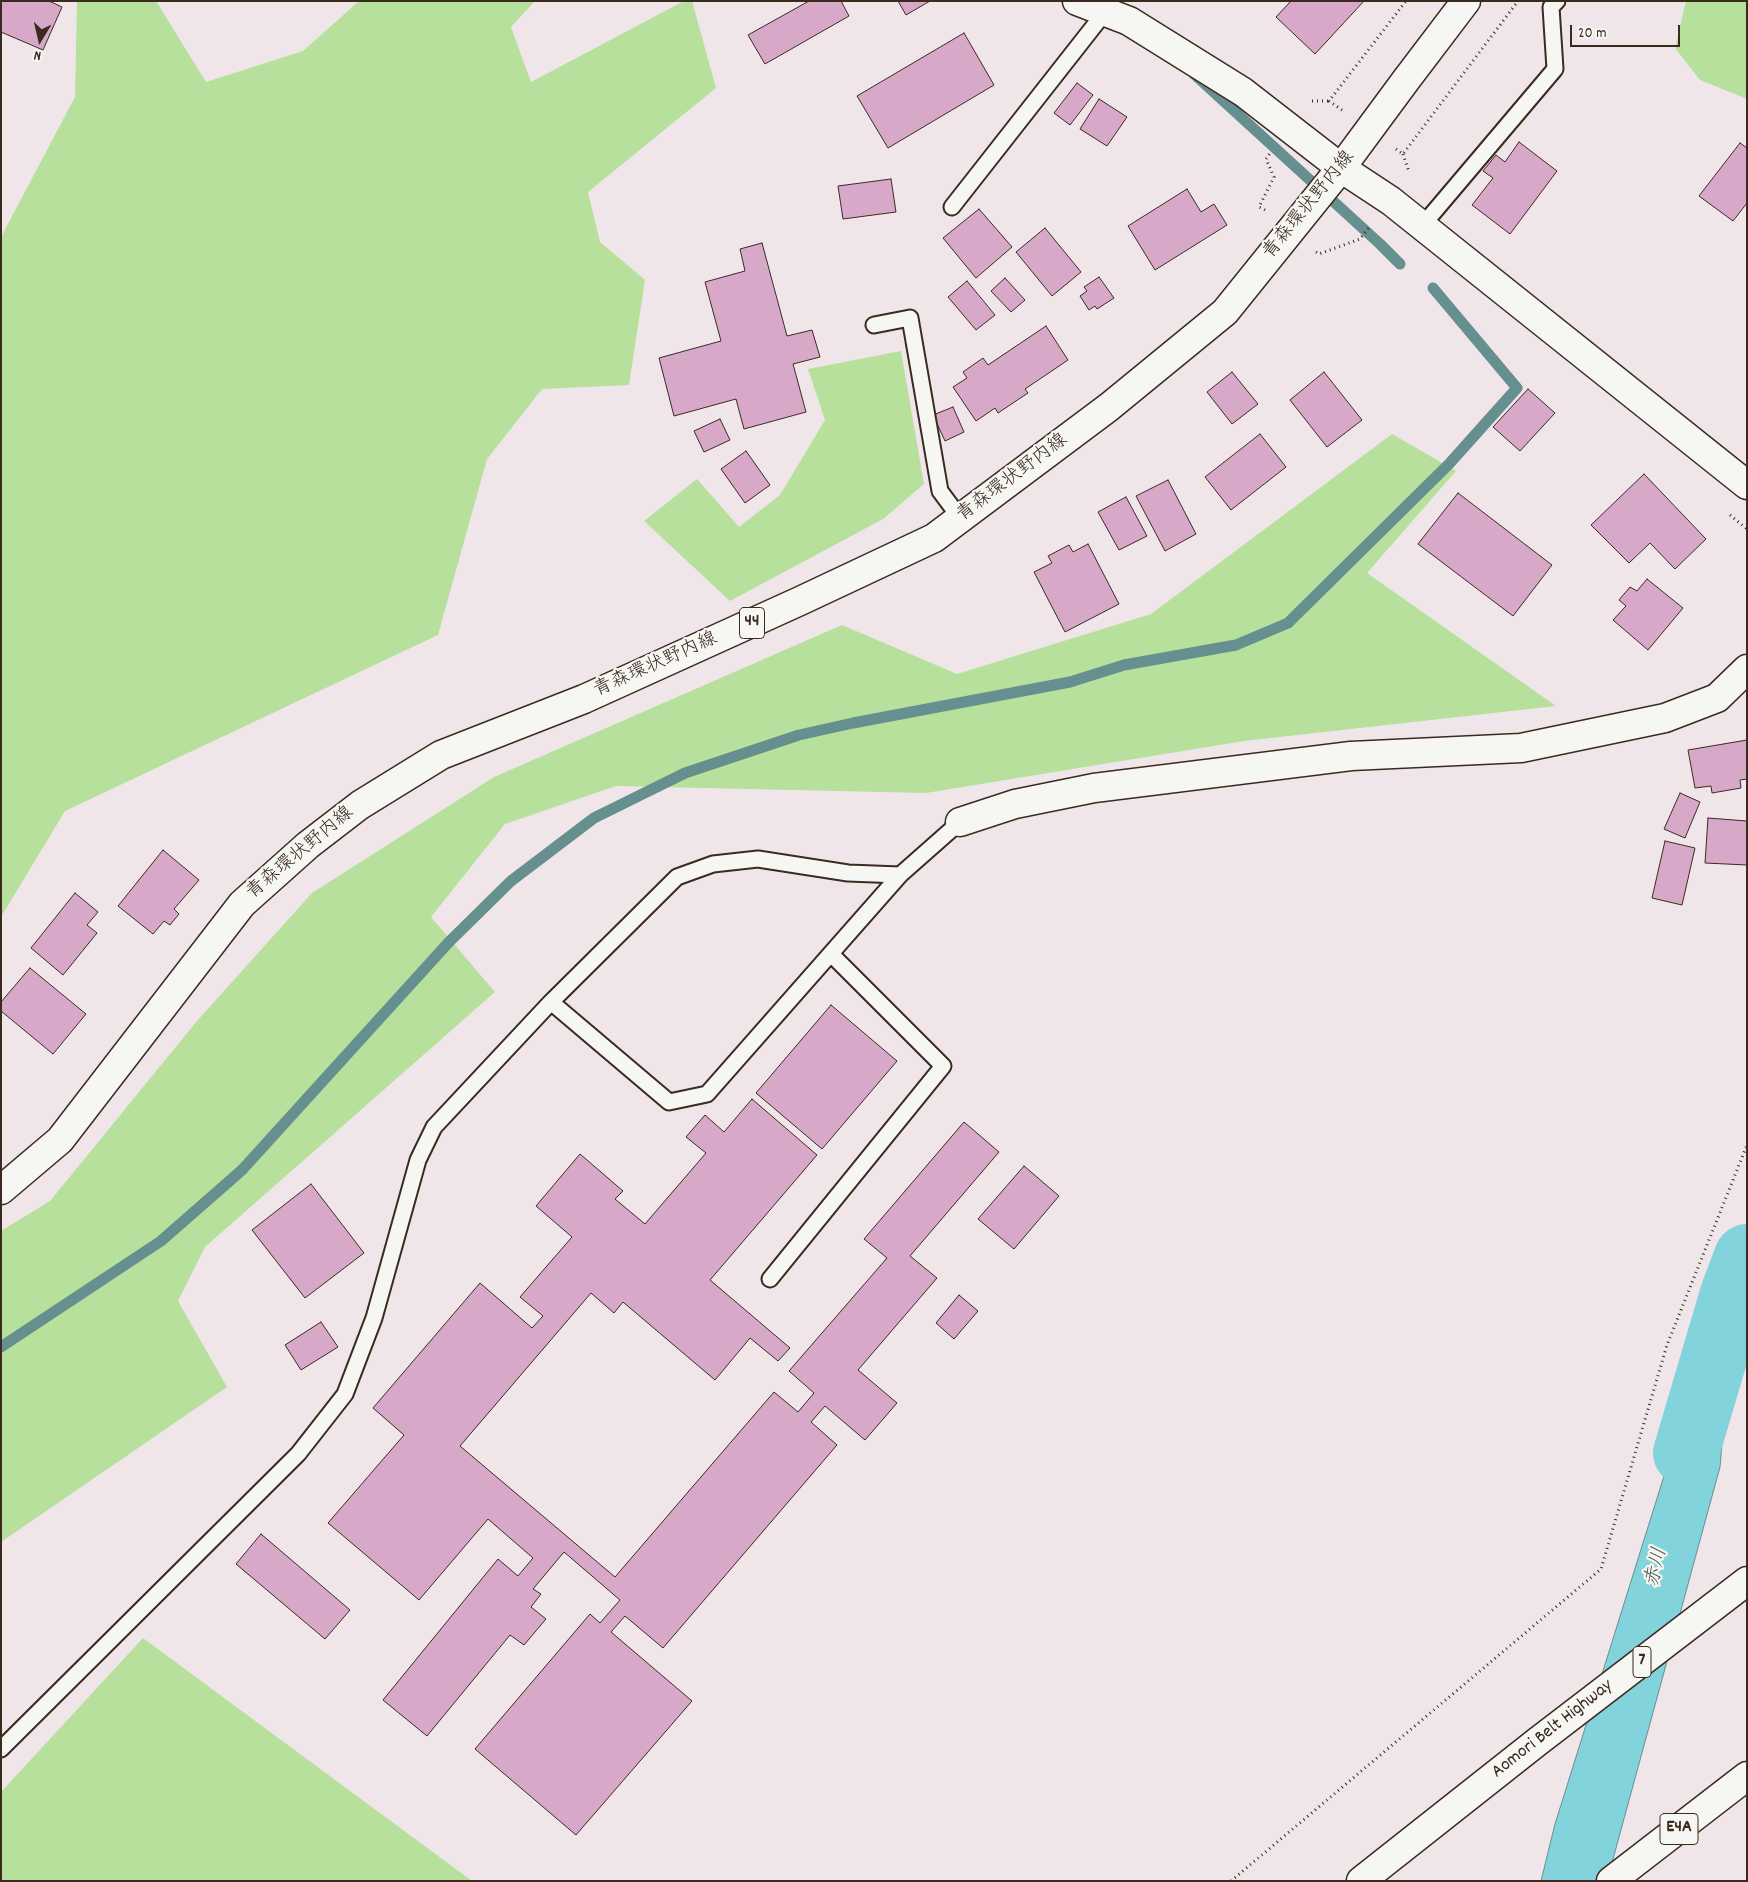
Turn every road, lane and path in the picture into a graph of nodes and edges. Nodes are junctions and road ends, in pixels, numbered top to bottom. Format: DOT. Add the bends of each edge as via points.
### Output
graph roads {
  1 [pos="1077,1"];
  2 [pos="1406,1"];
  3 [pos="1466,1"];
  4 [pos="1518,1"];
  5 [pos="1557,1"];
  6 [pos="1105,12"];
  7 [pos="1370,129"];
  8 [pos="1341,168"];
  9 [pos="952,207"];
  10 [pos="1422,226"];
  11 [pos="874,325"];
  12 [pos="1747,485"];
  13 [pos="960,518"];
  14 [pos="1747,669"];
  15 [pos="960,822"];
  16 [pos="900,875"];
  17 [pos="831,954"];
  18 [pos="551,1002"];
  19 [pos="1747,1145"];
  20 [pos="1,1190"];
  21 [pos="770,1279"];
  22 [pos="1747,1581"];
  23 [pos="1,1749"];
  24 [pos="1747,1776"];
  25 [pos="1230,1881"];
  26 [pos="1361,1881"];
  27 [pos="1611,1881"];
  1 -- 6 [label="main road"];
  2 -- 7 [label="path" via="1329,101"];
  3 -- 7 [label="main road, 青森環状野内線 / 44"];
  4 -- 7 [label="path" via="1403,154"];
  5 -- 10 [label="lane" via="1551,7 1556,69"];
  6 -- 8 [label="main road" via="1129,21 1243,92"];
  6 -- 9 [label="lane"];
  7 -- 8 [label="main road, 青森環状野内線 / 44"];
  8 -- 10 [label="main road"];
  8 -- 13 [label="main road, 青森環状野内線 / 44" via="1225,312 1109,407"];
  10 -- 12 [label="main road"];
  11 -- 13 [label="lane" via="910,318 940,492"];
  13 -- 20 [label="main road, 青森環状野内線 / 44" via="934,538 800,601 584,699 441,755 360,805 308,845 242,904 60,1140"];
  14 -- 15 [label="main road" via="1717,698 1665,718 1522,748 1351,756 1094,788 1015,804"];
  15 -- 16 [label="lane"];
  16 -- 17 [label="lane"];
  16 -- 18 [label="lane" via="848,873 758,859 713,864 677,877"];
  17 -- 18 [label="lane" via="707,1094 670,1102"];
  17 -- 21 [label="lane" via="943,1066"];
  18 -- 23 [label="lane" via="434,1127 418,1160 374,1318 345,1394 298,1454"];
  19 -- 25 [label="path" via="1667,1345 1601,1569"];
  22 -- 26 [label="main road, Aomori Belt Highway / 7"];
  24 -- 27 [label="main road, E4A"];
}
